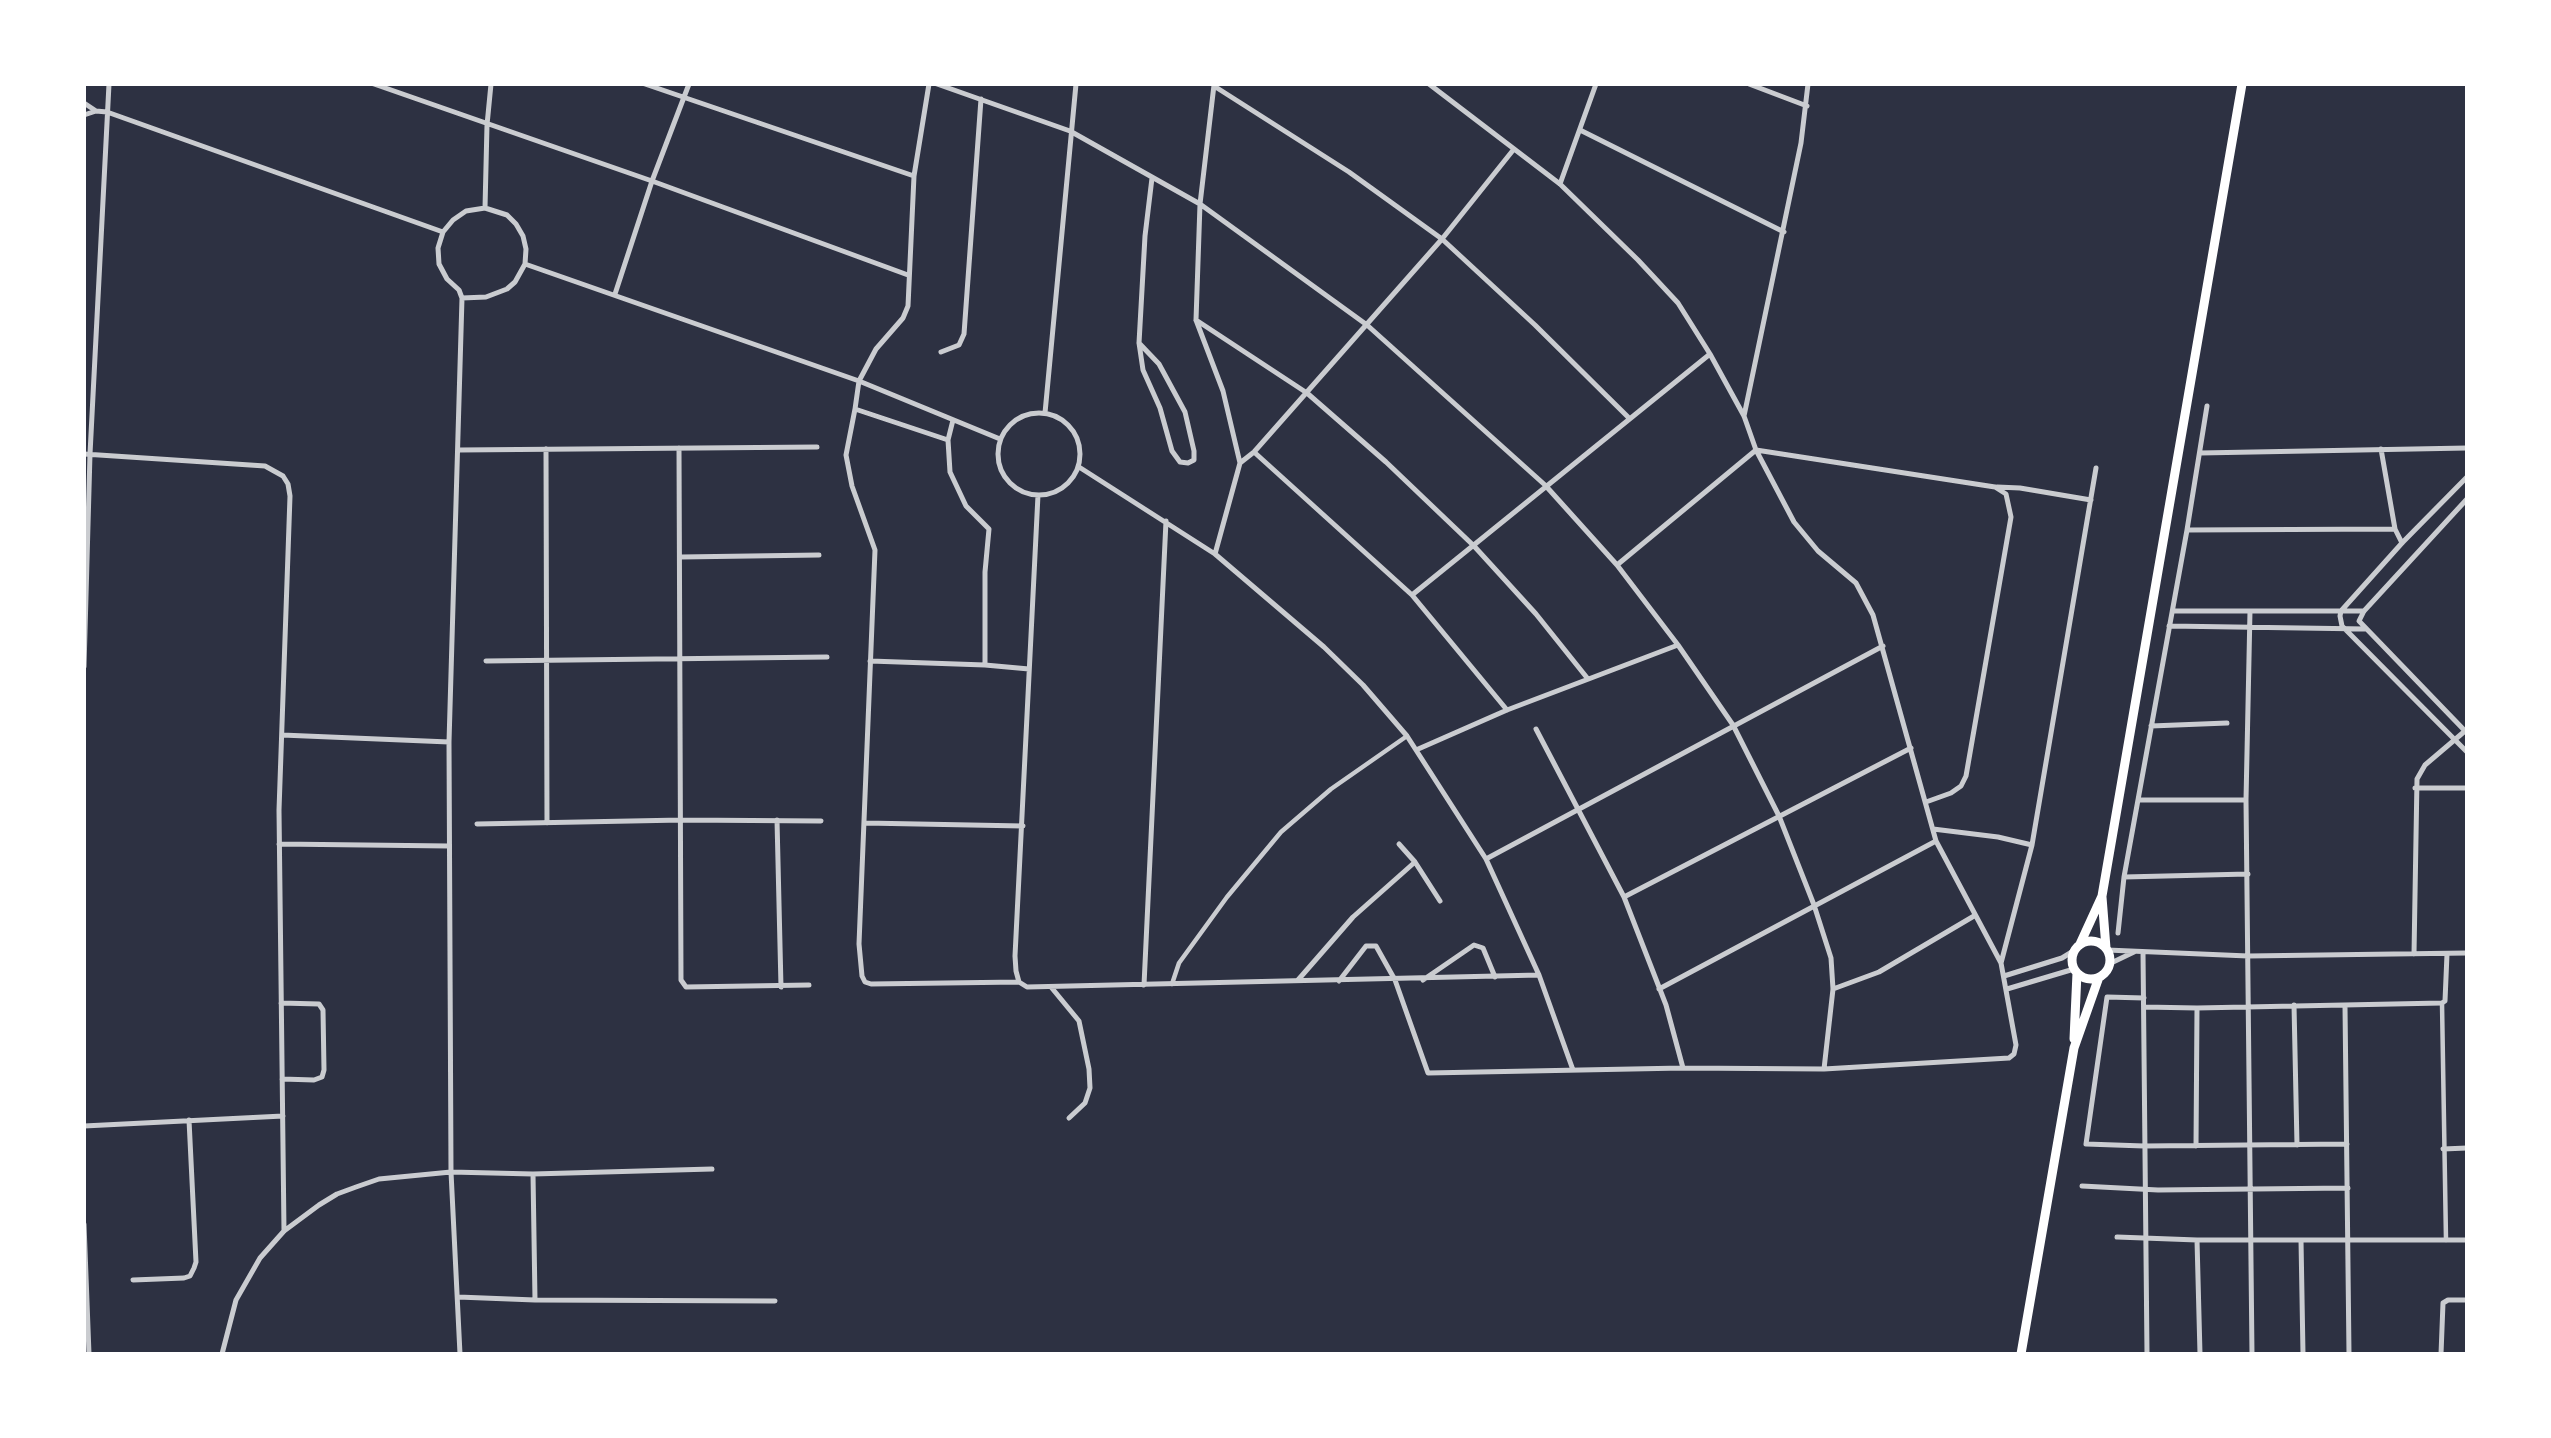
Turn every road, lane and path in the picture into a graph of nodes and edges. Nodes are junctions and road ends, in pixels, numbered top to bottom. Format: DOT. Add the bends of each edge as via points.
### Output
graph roads {
  1 [pos="109,84"];
  2 [pos="374,84"];
  3 [pos="492,84"];
  4 [pos="645,84"];
  5 [pos="689,84"];
  6 [pos="929,84"];
  7 [pos="937,84"];
  8 [pos="1076,84"];
  9 [pos="1429,84"];
  10 [pos="1596,84"];
  11 [pos="1749,84"];
  12 [pos="1808,84"];
  13 [pos="2242,84"];
  14 [pos="1214,85"];
  15 [pos="685,97"];
  16 [pos="981,99"];
  17 [pos="84,103"];
  18 [pos="1807,106"];
  19 [pos="96,111"];
  20 [pos="107,112"];
  21 [pos="84,115"];
  22 [pos="487,125"];
  23 [pos="1580,130"];
  24 [pos="1070,131"];
  25 [pos="1514,149"];
  26 [pos="914,176"];
  27 [pos="1153,178"];
  28 [pos="652,181"];
  29 [pos="1560,184"];
  30 [pos="1200,204"];
  31 [pos="485,208"];
  32 [pos="443,232"];
  33 [pos="1784,232"];
  34 [pos="1442,239"];
  35 [pos="525,264"];
  36 [pos="908,275"];
  37 [pos="615,294"];
  38 [pos="462,298"];
  39 [pos="1196,320"];
  40 [pos="1367,325"];
  41 [pos="1139,343"];
  42 [pos="941,352"];
  43 [pos="1710,354"];
  44 [pos="859,381"];
  45 [pos="1307,393"];
  46 [pos="2207,406"];
  47 [pos="855,409"];
  48 [pos="1045,413"];
  49 [pos="1744,416"];
  50 [pos="1629,418"];
  51 [pos="953,420"];
  52 [pos="1000,439"];
  53 [pos="948,440"];
  54 [pos="817,447"];
  55 [pos="679,448"];
  56 [pos="2467,448"];
  57 [pos="546,449"];
  58 [pos="2381,449"];
  59 [pos="459,450"];
  60 [pos="1756,450"];
  61 [pos="1254,452"];
  62 [pos="2200,453"];
  63 [pos="87,454"];
  64 [pos="1240,463"];
  65 [pos="1079,467"];
  66 [pos="2096,468"];
  67 [pos="2467,477"];
  68 [pos="1545,485"];
  69 [pos="1995,487"];
  70 [pos="1038,495"];
  71 [pos="2467,499"];
  72 [pos="2091,500"];
  73 [pos="1166,521"];
  74 [pos="2395,529"];
  75 [pos="2188,530"];
  76 [pos="2402,543"];
  77 [pos="1474,546"];
  78 [pos="1215,554"];
  79 [pos="819,555"];
  80 [pos="681,557"];
  81 [pos="1617,565"];
  82 [pos="1412,595"];
  83 [pos="2173,611"];
  84 [pos="2250,611"];
  85 [pos="2342,611"];
  86 [pos="2364,611"];
  87 [pos="2169,626"];
  88 [pos="2250,627"];
  89 [pos="2345,629"];
  90 [pos="2367,629"];
  91 [pos="1678,645"];
  92 [pos="1883,646"];
  93 [pos="827,657"];
  94 [pos="681,659"];
  95 [pos="547,660"];
  96 [pos="486,661"];
  97 [pos="870,661"];
  98 [pos="985,665"];
  99 [pos="84,667"];
  100 [pos="1029,670"];
  101 [pos="1588,678"];
  102 [pos="1507,710"];
  103 [pos="2228,723"];
  104 [pos="1734,725"];
  105 [pos="2151,726"];
  106 [pos="1536,729"];
  107 [pos="2466,732"];
  108 [pos="282,735"];
  109 [pos="1407,736"];
  110 [pos="2454,741"];
  111 [pos="449,742"];
  112 [pos="1911,748"];
  113 [pos="1416,750"];
  114 [pos="2467,752"];
  115 [pos="2415,788"];
  116 [pos="2467,788"];
  117 [pos="2138,800"];
  118 [pos="2246,800"];
  119 [pos="1926,802"];
  120 [pos="1579,810"];
  121 [pos="1779,816"];
  122 [pos="682,820"];
  123 [pos="777,820"];
  124 [pos="821,821"];
  125 [pos="547,822"];
  126 [pos="865,823"];
  127 [pos="477,824"];
  128 [pos="1023,826"];
  129 [pos="1933,829"];
  130 [pos="1936,841"];
  131 [pos="279,844"];
  132 [pos="1399,844"];
  133 [pos="2032,845"];
  134 [pos="449,846"];
  135 [pos="1486,859"];
  136 [pos="1415,862"];
  137 [pos="2248,874"];
  138 [pos="2124,877"];
  139 [pos="2102,896"];
  140 [pos="1624,897"];
  141 [pos="1440,901"];
  142 [pos="1814,905"];
  143 [pos="1974,916"];
  144 [pos="2118,933"];
  145 [pos="2078,947"];
  146 [pos="2107,949"];
  147 [pos="2134,953"];
  148 [pos="2143,953"];
  149 [pos="2467,953"];
  150 [pos="2414,954"];
  151 [pos="2447,954"];
  152 [pos="2248,956"];
  153 [pos="2001,963"];
  154 [pos="2109,964"];
  155 [pos="2076,971"];
  156 [pos="1539,975"];
  157 [pos="2004,976"];
  158 [pos="1495,977"];
  159 [pos="2099,977"];
  160 [pos="1423,979"];
  161 [pos="1298,980"];
  162 [pos="1395,980"];
  163 [pos="1339,981"];
  164 [pos="1020,982"];
  165 [pos="1172,984"];
  166 [pos="809,985"];
  167 [pos="1144,985"];
  168 [pos="781,987"];
  169 [pos="1051,987"];
  170 [pos="1660,989"];
  171 [pos="1833,989"];
  172 [pos="2007,989"];
  173 [pos="2144,998"];
  174 [pos="281,1003"];
  175 [pos="2442,1003"];
  176 [pos="2294,1006"];
  177 [pos="2345,1006"];
  178 [pos="2144,1007"];
  179 [pos="2248,1007"];
  180 [pos="2197,1008"];
  181 [pos="2074,1048"];
  182 [pos="1683,1068"];
  183 [pos="1825,1069"];
  184 [pos="1573,1070"];
  185 [pos="282,1079"];
  186 [pos="283,1116"];
  187 [pos="1069,1118"];
  188 [pos="189,1120"];
  189 [pos="84,1126"];
  190 [pos="2249,1144"];
  191 [pos="2347,1144"];
  192 [pos="2297,1145"];
  193 [pos="2144,1146"];
  194 [pos="2196,1146"];
  195 [pos="2467,1148"];
  196 [pos="2443,1149"];
  197 [pos="712,1169"];
  198 [pos="452,1172"];
  199 [pos="533,1174"];
  200 [pos="2081,1186"];
  201 [pos="2252,1188"];
  202 [pos="2348,1188"];
  203 [pos="2144,1189"];
  204 [pos="84,1224"];
  205 [pos="284,1231"];
  206 [pos="2117,1237"];
  207 [pos="2146,1238"];
  208 [pos="2348,1239"];
  209 [pos="2197,1240"];
  210 [pos="2252,1240"];
  211 [pos="2301,1240"];
  212 [pos="2467,1240"];
  213 [pos="2446,1241"];
  214 [pos="133,1280"];
  215 [pos="458,1297"];
  216 [pos="535,1300"];
  217 [pos="2467,1300"];
  218 [pos="775,1301"];
  219 [pos="89,1354"];
  220 [pos="222,1354"];
  221 [pos="460,1354"];
  222 [pos="2021,1354"];
  223 [pos="2147,1354"];
  224 [pos="2200,1354"];
  225 [pos="2252,1354"];
  226 [pos="2303,1354"];
  227 [pos="2349,1354"];
  228 [pos="2441,1354"];
  1 -- 20 [label="street"];
  2 -- 22 [label="street"];
  3 -- 22 [label="street"];
  4 -- 15 [label="street"];
  5 -- 15 [label="street"];
  6 -- 26 [label="street"];
  7 -- 16 [label="street"];
  8 -- 24 [label="street"];
  9 -- 25 [label="street"];
  10 -- 23 [label="street"];
  11 -- 18 [label="street"];
  12 -- 18 [label="street"];
  13 -- 139 [label="main road"];
  14 -- 30 [label="street"];
  14 -- 34 [label="street"];
  15 -- 26 [label="street"];
  15 -- 28 [label="street"];
  16 -- 24 [label="street"];
  16 -- 42 [label="street" via="964,334 959,345"];
  17 -- 19 [label="street"];
  18 -- 33 [label="street"];
  19 -- 20 [label="street"];
  19 -- 21 [label="street"];
  20 -- 32 [label="street"];
  20 -- 63 [label="street"];
  22 -- 28 [label="street"];
  22 -- 31 [label="street"];
  23 -- 29 [label="street"];
  23 -- 33 [label="street"];
  24 -- 27 [label="street"];
  24 -- 48 [label="street"];
  25 -- 29 [label="street"];
  25 -- 34 [label="street"];
  26 -- 36 [label="street"];
  27 -- 30 [label="street"];
  27 -- 41 [label="street"];
  28 -- 36 [label="street"];
  28 -- 37 [label="street"];
  29 -- 43 [label="street" via="1678,303"];
  30 -- 39 [label="street"];
  30 -- 40 [label="street"];
  31 -- 32 [label="street" via="466,211"];
  31 -- 35 [label="street" via="507,215 516,224 526,249"];
  32 -- 38 [label="street" via="439,264"];
  33 -- 49 [label="street"];
  34 -- 40 [label="street"];
  34 -- 50 [label="street"];
  35 -- 37 [label="street"];
  35 -- 38 [label="street" via="507,289 486,297"];
  36 -- 44 [label="street" via="908,306 903,317 876,349"];
  37 -- 44 [label="street"];
  38 -- 59 [label="street"];
  39 -- 45 [label="street"];
  39 -- 64 [label="street" via="1223,391"];
  40 -- 45 [label="street"];
  40 -- 68 [label="street"];
  41 -- 41 [label="street" via="1143,370 1172,452 1180,462 1188,463 1194,460 1194,451 1185,412 1159,364"];
  43 -- 49 [label="street"];
  43 -- 50 [label="street"];
  44 -- 47 [label="street"];
  44 -- 51 [label="street"];
  45 -- 61 [label="street"];
  45 -- 77 [label="street"];
  46 -- 62 [label="street"];
  47 -- 53 [label="street"];
  47 -- 97 [label="street" via="846,455 875,550"];
  48 -- 52 [label="street" via="1022,416"];
  48 -- 65 [label="street" via="1071,427 1081,453"];
  49 -- 60 [label="street"];
  50 -- 68 [label="street"];
  51 -- 52 [label="street"];
  51 -- 53 [label="street"];
  52 -- 70 [label="street" via="1002,472 1011,484"];
  53 -- 98 [label="street" via="950,472 966,506 989,529"];
  54 -- 55 [label="street"];
  55 -- 57 [label="street"];
  55 -- 80 [label="street"];
  56 -- 58 [label="street"];
  57 -- 59 [label="street"];
  57 -- 95 [label="street"];
  58 -- 62 [label="street"];
  58 -- 74 [label="street"];
  59 -- 111 [label="street"];
  60 -- 69 [label="street"];
  60 -- 81 [label="street"];
  60 -- 92 [label="street" via="1804,536 1856,583"];
  61 -- 64 [label="street"];
  61 -- 82 [label="street"];
  62 -- 75 [label="street"];
  63 -- 99 [label="street"];
  63 -- 108 [label="street" via="265,466 284,476 290,496"];
  64 -- 78 [label="street"];
  65 -- 70 [label="street" via="1063,488"];
  65 -- 73 [label="street"];
  66 -- 72 [label="street"];
  67 -- 76 [label="street"];
  68 -- 77 [label="street"];
  68 -- 81 [label="street"];
  69 -- 72 [label="street"];
  69 -- 119 [label="street" via="2006,494 2011,517 1966,776 1951,793"];
  70 -- 100 [label="street"];
  71 -- 86 [label="street"];
  72 -- 133 [label="street"];
  73 -- 78 [label="street"];
  73 -- 167 [label="street"];
  74 -- 75 [label="street"];
  74 -- 76 [label="street"];
  75 -- 83 [label="street"];
  76 -- 85 [label="street"];
  77 -- 82 [label="street"];
  77 -- 101 [label="street"];
  78 -- 109 [label="street" via="1324,647"];
  79 -- 80 [label="street"];
  80 -- 94 [label="street"];
  81 -- 91 [label="street"];
  82 -- 102 [label="street"];
  83 -- 84 [label="street"];
  83 -- 87 [label="street"];
  84 -- 85 [label="street"];
  84 -- 88 [label="street"];
  85 -- 86 [label="street"];
  85 -- 89 [label="street"];
  86 -- 90 [label="street" via="2360,621"];
  87 -- 88 [label="street"];
  87 -- 105 [label="street"];
  88 -- 89 [label="street"];
  88 -- 118 [label="street"];
  89 -- 90 [label="street"];
  89 -- 110 [label="street"];
  90 -- 107 [label="street"];
  91 -- 101 [label="street"];
  91 -- 104 [label="street"];
  92 -- 104 [label="street"];
  92 -- 112 [label="street"];
  93 -- 94 [label="street"];
  94 -- 95 [label="street"];
  94 -- 122 [label="street"];
  95 -- 96 [label="street"];
  95 -- 125 [label="street"];
  97 -- 98 [label="street"];
  97 -- 126 [label="street"];
  98 -- 100 [label="street"];
  100 -- 128 [label="street"];
  101 -- 102 [label="street"];
  102 -- 113 [label="street"];
  103 -- 105 [label="street"];
  104 -- 120 [label="street"];
  104 -- 121 [label="street"];
  105 -- 117 [label="street"];
  106 -- 120 [label="street"];
  107 -- 110 [label="street"];
  108 -- 111 [label="street"];
  108 -- 131 [label="street"];
  109 -- 113 [label="street"];
  109 -- 165 [label="street" via="1331,789 1281,832 1179,963"];
  110 -- 114 [label="street"];
  110 -- 115 [label="street" via="2425,765"];
  111 -- 134 [label="street"];
  112 -- 119 [label="street"];
  112 -- 121 [label="street"];
  113 -- 135 [label="street"];
  115 -- 116 [label="street"];
  115 -- 150 [label="street"];
  117 -- 118 [label="street"];
  117 -- 138 [label="street"];
  118 -- 137 [label="street"];
  119 -- 129 [label="street"];
  120 -- 135 [label="street"];
  120 -- 140 [label="street"];
  121 -- 140 [label="street"];
  121 -- 142 [label="street"];
  122 -- 123 [label="street"];
  122 -- 125 [label="street"];
  122 -- 168 [label="street" via="681,980 686,987"];
  123 -- 124 [label="street"];
  123 -- 168 [label="street"];
  125 -- 127 [label="street"];
  126 -- 128 [label="street"];
  126 -- 164 [label="street" via="859,944 865,982"];
  128 -- 164 [label="street" via="1015,956"];
  129 -- 130 [label="street"];
  129 -- 133 [label="street"];
  130 -- 142 [label="street"];
  130 -- 143 [label="street"];
  131 -- 134 [label="street"];
  131 -- 174 [label="street"];
  132 -- 136 [label="street"];
  133 -- 153 [label="street"];
  134 -- 198 [label="street"];
  135 -- 156 [label="street"];
  136 -- 141 [label="street"];
  136 -- 161 [label="street" via="1353,917"];
  137 -- 138 [label="street"];
  137 -- 152 [label="street"];
  138 -- 144 [label="street"];
  139 -- 145 [label="main road"];
  139 -- 146 [label="main road"];
  140 -- 170 [label="street"];
  142 -- 170 [label="street"];
  142 -- 171 [label="street" via="1831,958"];
  143 -- 153 [label="street"];
  143 -- 171 [label="street" via="1879,972"];
  145 -- 146 [label="main road" via="2094,941"];
  145 -- 155 [label="main road" via="2072,962"];
  145 -- 157 [label="street" via="2062,958"];
  146 -- 147 [label="street"];
  146 -- 154 [label="main road"];
  147 -- 148 [label="street"];
  147 -- 154 [label="street"];
  148 -- 152 [label="street"];
  148 -- 173 [label="street"];
  149 -- 151 [label="street"];
  150 -- 151 [label="street"];
  150 -- 152 [label="street"];
  151 -- 175 [label="street"];
  152 -- 179 [label="street"];
  153 -- 157 [label="street"];
  154 -- 159 [label="main road"];
  155 -- 159 [label="main road" via="2091,979"];
  155 -- 172 [label="street"];
  155 -- 181 [label="main road"];
  156 -- 158 [label="street"];
  156 -- 184 [label="street"];
  157 -- 172 [label="street"];
  158 -- 160 [label="street"];
  158 -- 160 [label="street" via="1483,948 1474,945"];
  159 -- 181 [label="main road"];
  160 -- 162 [label="street"];
  161 -- 163 [label="street"];
  161 -- 165 [label="street"];
  162 -- 163 [label="street"];
  162 -- 163 [label="street" via="1373,944 1366,946"];
  162 -- 184 [label="street" via="1428,1073"];
  164 -- 169 [label="street" via="1027,987"];
  165 -- 167 [label="street"];
  166 -- 168 [label="street"];
  167 -- 169 [label="street"];
  169 -- 187 [label="street" via="1079,1021 1089,1069 1085,1103"];
  170 -- 182 [label="street"];
  171 -- 183 [label="street"];
  172 -- 183 [label="street" via="2016,1045 2009,1058"];
  173 -- 178 [label="street"];
  173 -- 193 [label="street" via="2107,997 2085,1141 2090,1145"];
  174 -- 185 [label="street"];
  174 -- 185 [label="street" via="319,1004 323,1010 324,1070 314,1080"];
  175 -- 177 [label="street"];
  175 -- 196 [label="street"];
  176 -- 177 [label="street"];
  176 -- 179 [label="street"];
  176 -- 192 [label="street"];
  177 -- 191 [label="street"];
  178 -- 180 [label="street"];
  178 -- 193 [label="street"];
  179 -- 180 [label="street"];
  179 -- 190 [label="street"];
  180 -- 194 [label="street"];
  181 -- 222 [label="main road"];
  182 -- 183 [label="street"];
  182 -- 184 [label="street"];
  185 -- 186 [label="street"];
  186 -- 188 [label="street"];
  186 -- 205 [label="street"];
  188 -- 189 [label="street"];
  188 -- 214 [label="street" via="194,1268 184,1278"];
  190 -- 192 [label="street"];
  190 -- 194 [label="street"];
  190 -- 201 [label="street"];
  191 -- 192 [label="street"];
  191 -- 202 [label="street"];
  193 -- 194 [label="street"];
  193 -- 203 [label="street"];
  195 -- 196 [label="street"];
  196 -- 213 [label="street"];
  197 -- 199 [label="street"];
  198 -- 199 [label="street"];
  198 -- 205 [label="street" via="379,1179 356,1186"];
  198 -- 215 [label="street"];
  199 -- 216 [label="street"];
  200 -- 203 [label="street"];
  201 -- 202 [label="street"];
  201 -- 203 [label="street"];
  201 -- 210 [label="street"];
  202 -- 208 [label="street"];
  203 -- 207 [label="street"];
  204 -- 219 [label="street"];
  205 -- 220 [label="street" via="260,1258 236,1300"];
  206 -- 207 [label="street"];
  207 -- 209 [label="street"];
  207 -- 223 [label="street"];
  208 -- 211 [label="street"];
  208 -- 213 [label="street"];
  208 -- 227 [label="street"];
  209 -- 210 [label="street"];
  209 -- 224 [label="street"];
  210 -- 211 [label="street"];
  210 -- 225 [label="street"];
  211 -- 226 [label="street"];
  212 -- 213 [label="street"];
  215 -- 216 [label="street"];
  215 -- 221 [label="street"];
  216 -- 218 [label="street"];
  217 -- 228 [label="street" via="2443,1303"];
}
